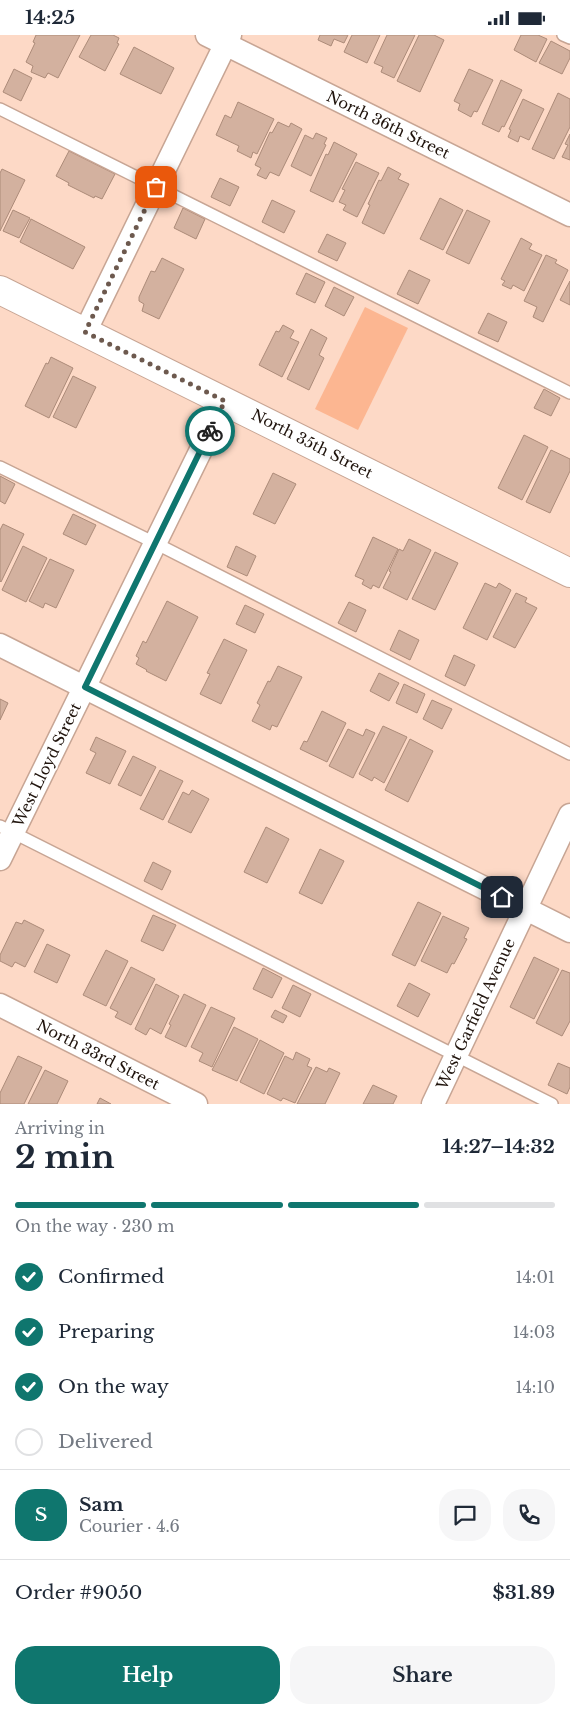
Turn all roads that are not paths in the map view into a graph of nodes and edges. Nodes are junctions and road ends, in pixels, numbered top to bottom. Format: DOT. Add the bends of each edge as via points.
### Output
graph roads {
  1 [pos="563,35"];
  2 [pos="221,38"];
  3 [pos="570,38"];
  4 [pos="0,109"];
  5 [pos="156,187"];
  6 [pos="570,215"];
  7 [pos="0,289"];
  8 [pos="85,332"];
  9 [pos="570,393"];
  10 [pos="225,401"];
  11 [pos="0,467"];
  12 [pos="155,543"];
  13 [pos="570,573"];
  14 [pos="0,645"];
  15 [pos="85,687"];
  16 [pos="570,754"];
  17 [pos="570,815"];
  18 [pos="7,830"];
  19 [pos="0,859"];
  20 [pos="525,909"];
  21 [pos="570,931"];
  22 [pos="0,1005"];
  23 [pos="456,1055"];
  24 [pos="196,1104"];
  25 [pos="432,1104"];
  26 [pos="552,1104"];
  1 -- 3 [label="lane"];
  2 -- 5 [label="street"];
  2 -- 6 [label="street, North 36th Street"];
  4 -- 5 [label="lane"];
  5 -- 8 [label="street"];
  5 -- 9 [label="lane"];
  7 -- 8 [label="main road, North 35th Street"];
  8 -- 10 [label="main road, North 35th Street"];
  10 -- 12 [label="street, West Lloyd Street"];
  10 -- 13 [label="main road, North 35th Street"];
  11 -- 12 [label="lane"];
  12 -- 15 [label="street, West Lloyd Street"];
  12 -- 16 [label="lane"];
  14 -- 15 [label="street"];
  15 -- 18 [label="street, West Lloyd Street"];
  15 -- 20 [label="street"];
  17 -- 20 [label="street, West Garfield Avenue"];
  18 -- 19 [label="street, West Lloyd Street"];
  18 -- 23 [label="lane"];
  20 -- 21 [label="street"];
  20 -- 23 [label="street, West Garfield Avenue"];
  22 -- 24 [label="street, North 33rd Street"];
  23 -- 25 [label="street, West Garfield Avenue"];
  23 -- 26 [label="lane"];
}
